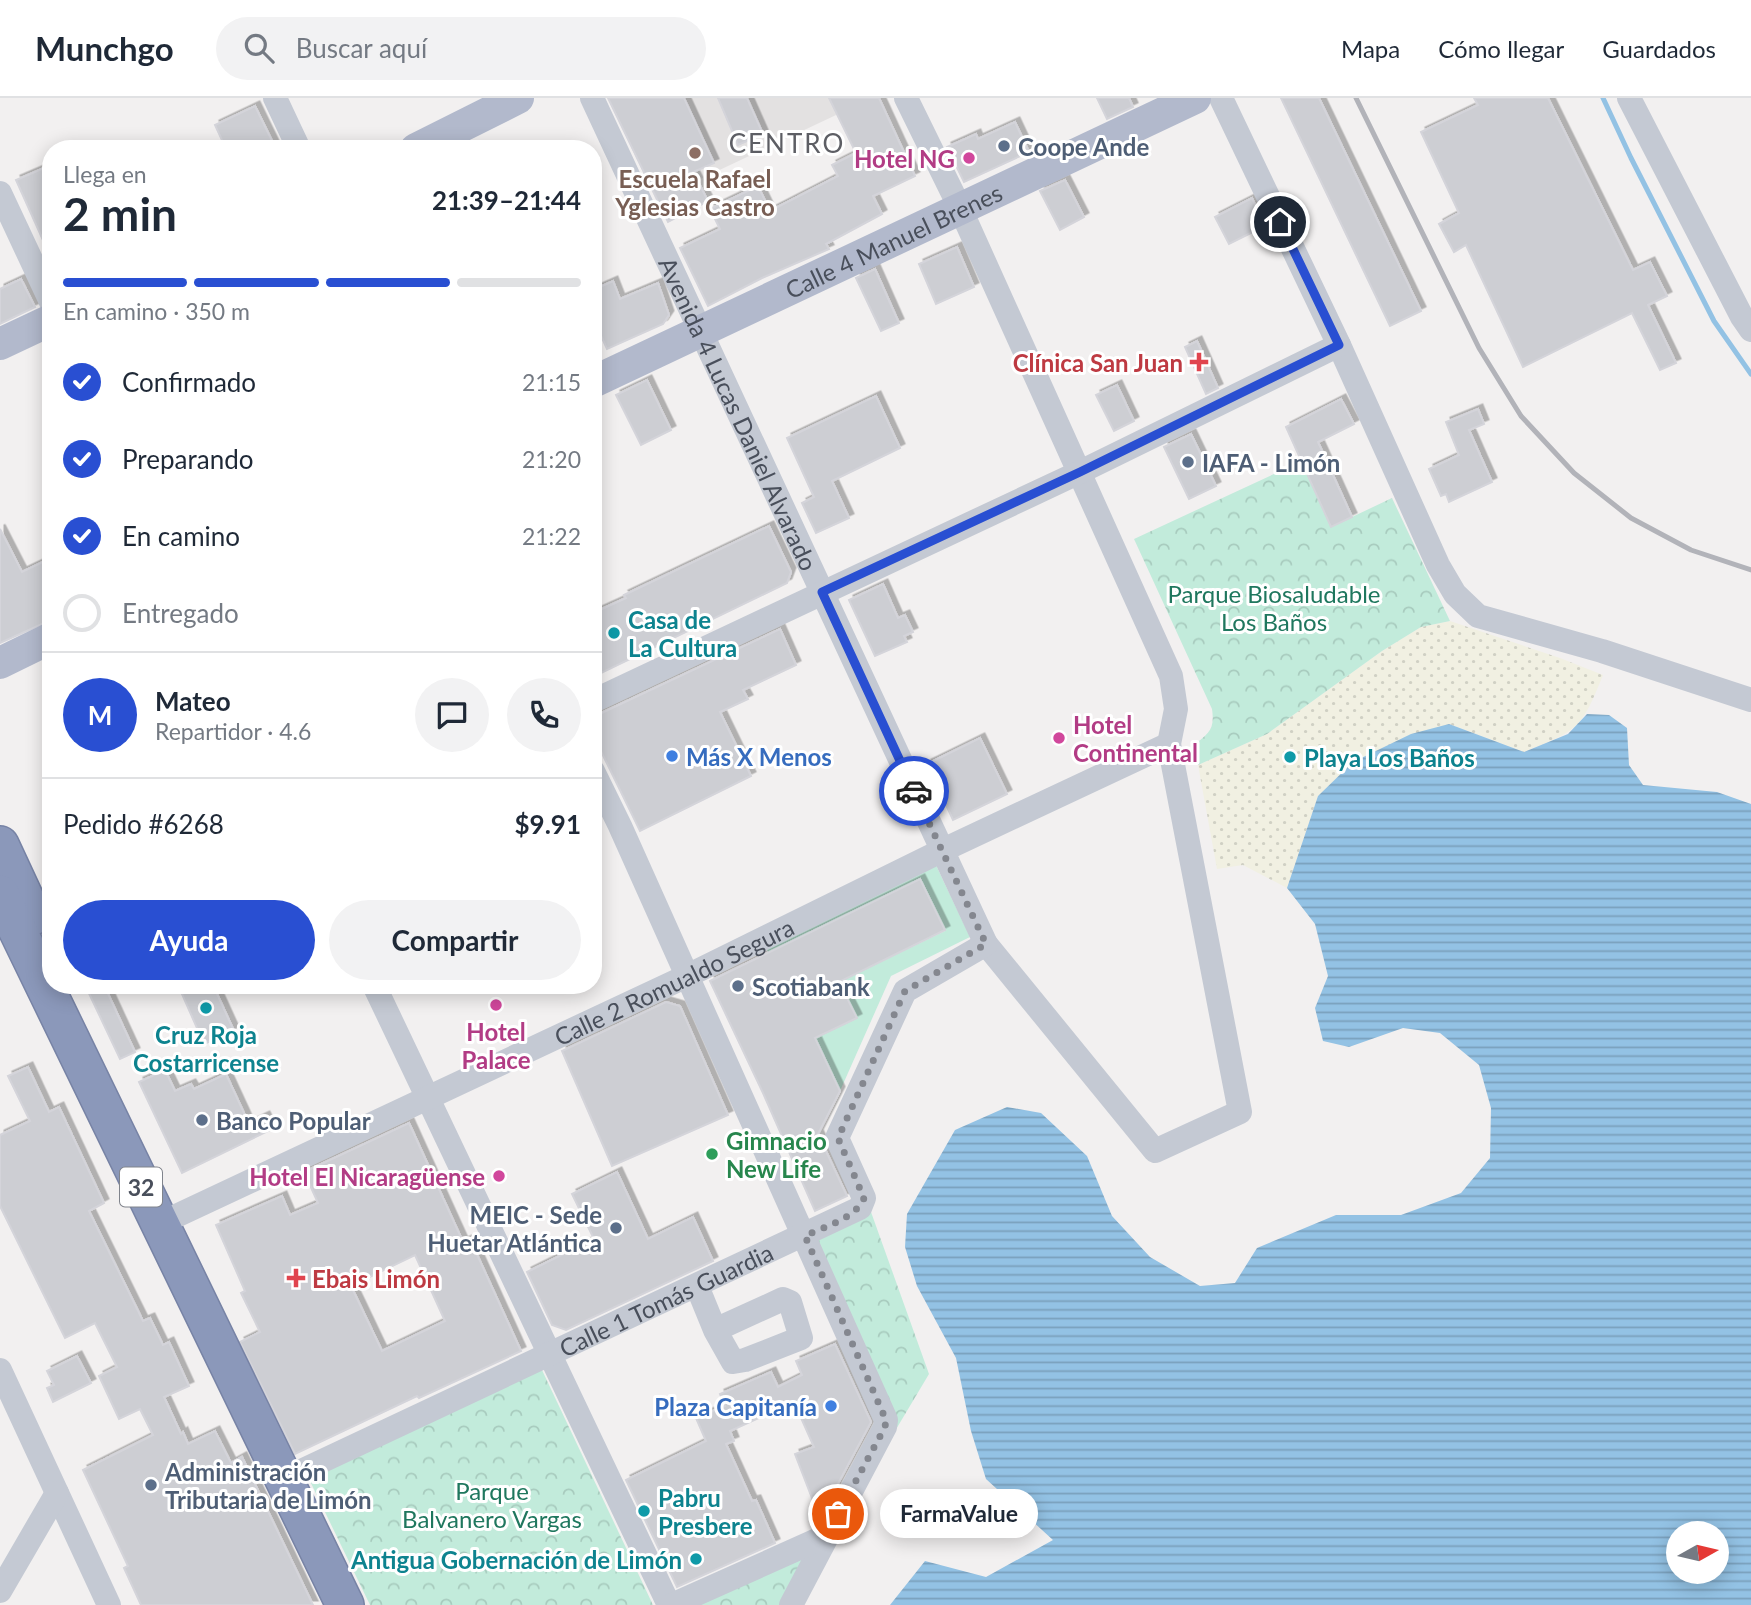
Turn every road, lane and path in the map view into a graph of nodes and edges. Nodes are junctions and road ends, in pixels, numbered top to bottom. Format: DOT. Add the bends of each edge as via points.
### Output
graph roads {
  1 [pos="275,98"];
  2 [pos="518,98"];
  3 [pos="592,98"];
  4 [pos="906,98"];
  5 [pos="1195,98"];
  6 [pos="1221,98"];
  7 [pos="1638,101"];
  8 [pos="295,140"];
  9 [pos="434,140"];
  10 [pos="0,193"];
  11 [pos="960,208"];
  12 [pos="42,283"];
  13 [pos="1748,320"];
  14 [pos="42,324"];
  15 [pos="702,332"];
  16 [pos="0,344"];
  17 [pos="1339,345"];
  18 [pos="602,378"];
  19 [pos="1080,472"];
  20 [pos="822,592"];
  21 [pos="42,642"];
  22 [pos="0,663"];
  23 [pos="602,697"];
  24 [pos="1751,700"];
  25 [pos="1169,744"];
  26 [pos="602,791"];
  27 [pos="0,845"];
  28 [pos="941,851"];
  29 [pos="0,894"];
  30 [pos="986,944"];
  31 [pos="42,947"];
  32 [pos="42,956"];
  33 [pos="687,976"];
  34 [pos="63,994"];
  35 [pos="378,994"];
  36 [pos="426,1098"];
  37 [pos="167,1220"];
  38 [pos="805,1236"];
  39 [pos="697,1286"];
  40 [pos="715,1330"];
  41 [pos="549,1354"];
  42 [pos="0,1370"];
  43 [pos="284,1479"];
  44 [pos="57,1493"];
  45 [pos="826,1536"];
  46 [pos="0,1591"];
  47 [pos="99,1605"];
  48 [pos="109,1605"];
  49 [pos="345,1605"];
  50 [pos="671,1605"];
  51 [pos="791,1605"];
  1 -- 8 [label="street"];
  2 -- 9 [label="main road"];
  3 -- 15 [label="street, Avenida 4 Lucas Daniel Alvarado"];
  4 -- 11 [label="street"];
  5 -- 11 [label="main road, Calle 4 Manuel Brenes"];
  6 -- 17 [label="street"];
  7 -- 13 [label="street"];
  10 -- 12 [label="street"];
  11 -- 15 [label="main road, Calle 4 Manuel Brenes"];
  11 -- 19 [label="street"];
  14 -- 16 [label="main road"];
  15 -- 18 [label="main road, Calle 4 Manuel Brenes"];
  15 -- 20 [label="street, Avenida 4 Lucas Daniel Alvarado"];
  17 -- 19 [label="street"];
  17 -- 24 [label="street" via="1438,565 1455,594 1478,616"];
  19 -- 20 [label="street"];
  19 -- 25 [label="street" via="1171,676 1176,709"];
  20 -- 23 [label="street"];
  20 -- 28 [label="street, Avenida 4 Lucas Daniel Alvarado"];
  21 -- 22 [label="main road"];
  25 -- 28 [label="street, Calle 2 Romualdo Segura"];
  25 -- 30 [label="street, Avenida 4 Lucas Daniel Alvarado" via="1240,1112 1155,1152"];
  26 -- 33 [label="street"];
  27 -- 31 [label="highway, 32"];
  28 -- 30 [label="street, Avenida 4 Lucas Daniel Alvarado"];
  28 -- 33 [label="street, Calle 2 Romualdo Segura"];
  29 -- 32 [label="highway, 32"];
  30 -- 38 [label="street, Calle 1 Tomás Guardia" via="905,991 838,1138 864,1198 860,1208"];
  33 -- 36 [label="street, Calle 2 Romualdo Segura"];
  33 -- 38 [label="street"];
  34 -- 37 [label="highway, 32"];
  35 -- 36 [label="street"];
  36 -- 37 [label="street, Calle 2 Romualdo Segura"];
  36 -- 41 [label="street"];
  37 -- 43 [label="highway, 32"];
  38 -- 39 [label="street, Calle 1 Tomás Guardia"];
  38 -- 45 [label="street" via="886,1420"];
  39 -- 40 [label="street"];
  39 -- 41 [label="street, Calle 1 Tomás Guardia"];
  41 -- 43 [label="street, Calle 1 Tomás Guardia"];
  41 -- 50 [label="street"];
  42 -- 44 [label="street"];
  43 -- 49 [label="highway, 32"];
  44 -- 46 [label="street"];
  44 -- 47 [label="street"];
  44 -- 48 [label="street"];
  45 -- 50 [label="street"];
  45 -- 51 [label="street"];
}
